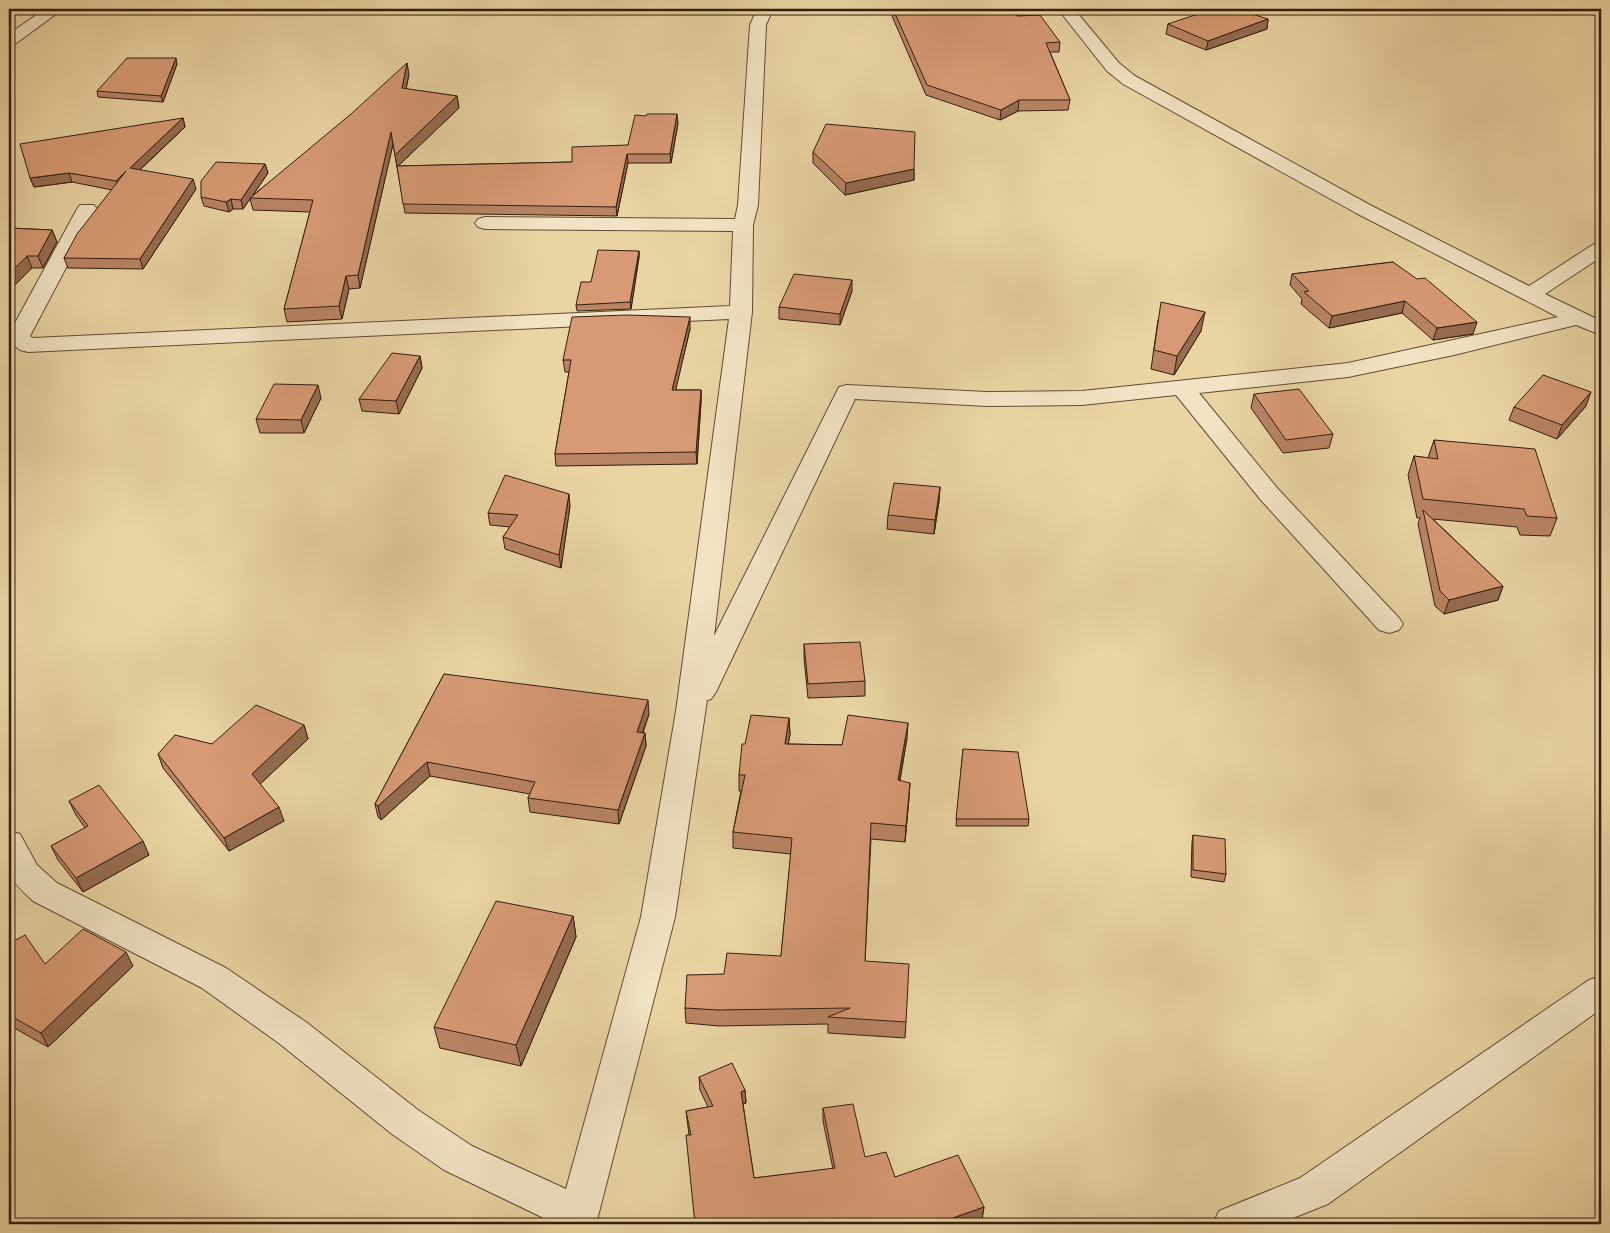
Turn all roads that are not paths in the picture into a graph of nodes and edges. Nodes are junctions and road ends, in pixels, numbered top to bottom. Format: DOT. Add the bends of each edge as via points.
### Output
graph roads {
  1 [pos="55,9"];
  2 [pos="765,9"];
  3 [pos="1066,9"];
  4 [pos="9,40"];
  5 [pos="88,209"];
  6 [pos="485,223"];
  7 [pos="743,225"];
  8 [pos="1601,248"];
  9 [pos="1530,295"];
  10 [pos="741,312"];
  11 [pos="1579,318"];
  12 [pos="1601,329"];
  13 [pos="1182,387"];
  14 [pos="1389,624"];
  15 [pos="691,711"];
  16 [pos="9,843"];
  17 [pos="1601,990"];
  18 [pos="577,1220"];
  19 [pos="1233,1224"];
  1 -- 4 [label="street"];
  2 -- 7 [label="street" via="758,25 749,187"];
  3 -- 9 [label="street" via="1113,67 1129,80 1334,193"];
  5 -- 10 [label="street" via="18,338 23,343"];
  6 -- 7 [label="street"];
  7 -- 10 [label="street"];
  8 -- 9 [label="street"];
  9 -- 11 [label="street"];
  10 -- 15 [label="street"];
  11 -- 12 [label="street"];
  11 -- 13 [label="street" via="1348,370"];
  13 -- 14 [label="street" via="1269,494"];
  13 -- 15 [label="street" via="1082,398 987,399 847,392"];
  15 -- 18 [label="street" via="658,917"];
  16 -- 18 [label="street" via="25,874 45,892 214,978 293,1034 404,1122 458,1158"];
  17 -- 19 [label="street" via="1314,1191"];
}
